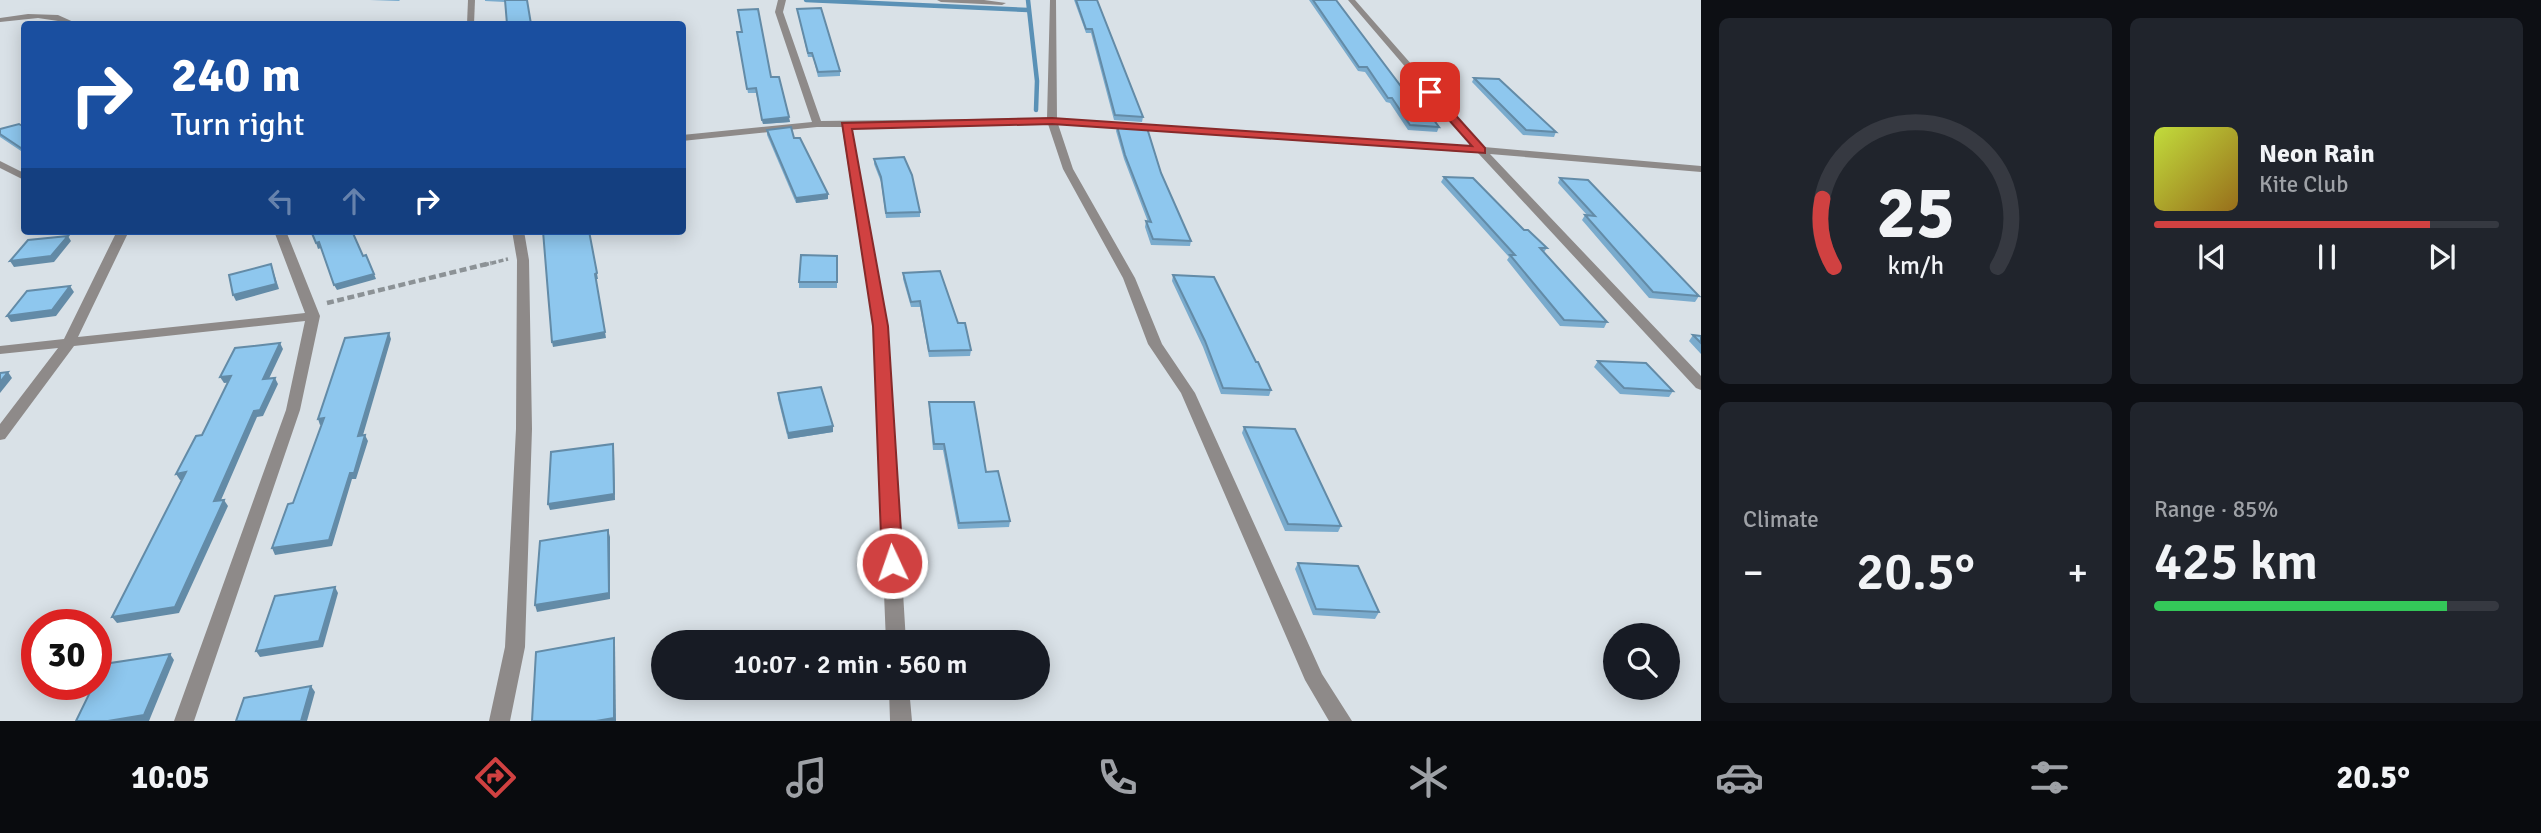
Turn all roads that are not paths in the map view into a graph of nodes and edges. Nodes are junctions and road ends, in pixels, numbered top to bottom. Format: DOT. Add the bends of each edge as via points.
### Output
graph roads {
  1 [pos="471,0"];
  2 [pos="782,0"];
  3 [pos="940,0"];
  4 [pos="1054,0"];
  5 [pos="1351,0"];
  6 [pos="1002,3"];
  7 [pos="0,20"];
  8 [pos="70,21"];
  9 [pos="471,21"];
  10 [pos="1052,121"];
  11 [pos="817,124"];
  12 [pos="846,125"];
  13 [pos="686,138"];
  14 [pos="1481,150"];
  15 [pos="0,164"];
  16 [pos="1701,169"];
  17 [pos="21,175"];
  18 [pos="121,235"];
  19 [pos="282,235"];
  20 [pos="519,235"];
  21 [pos="311,312"];
  22 [pos="69,342"];
  23 [pos="0,349"];
  24 [pos="1701,385"];
  25 [pos="0,435"];
  26 [pos="895,630"];
  27 [pos="900,700"];
  28 [pos="184,721"];
  29 [pos="499,721"];
  30 [pos="901,721"];
  31 [pos="1341,721"];
  1 -- 9 [label="street"];
  2 -- 11 [label="street" via="779,12"];
  3 -- 6 [label="street"];
  4 -- 10 [label="street"];
  5 -- 14 [label="street"];
  7 -- 8 [label="street" via="24,16"];
  10 -- 12 [label="street"];
  10 -- 14 [label="street"];
  10 -- 31 [label="street" via="1068,169 1129,278 1154,344 1188,393 1315,680"];
  11 -- 12 [label="street"];
  11 -- 13 [label="street"];
  12 -- 26 [label="street" via="880,326"];
  14 -- 16 [label="street"];
  14 -- 24 [label="street"];
  15 -- 17 [label="street"];
  18 -- 22 [label="street"];
  19 -- 21 [label="street"];
  20 -- 29 [label="street" via="523,255 524,429 515,647"];
  21 -- 22 [label="street"];
  21 -- 28 [label="street" via="293,410"];
  22 -- 23 [label="street"];
  22 -- 25 [label="street"];
  27 -- 30 [label="street"];
}
